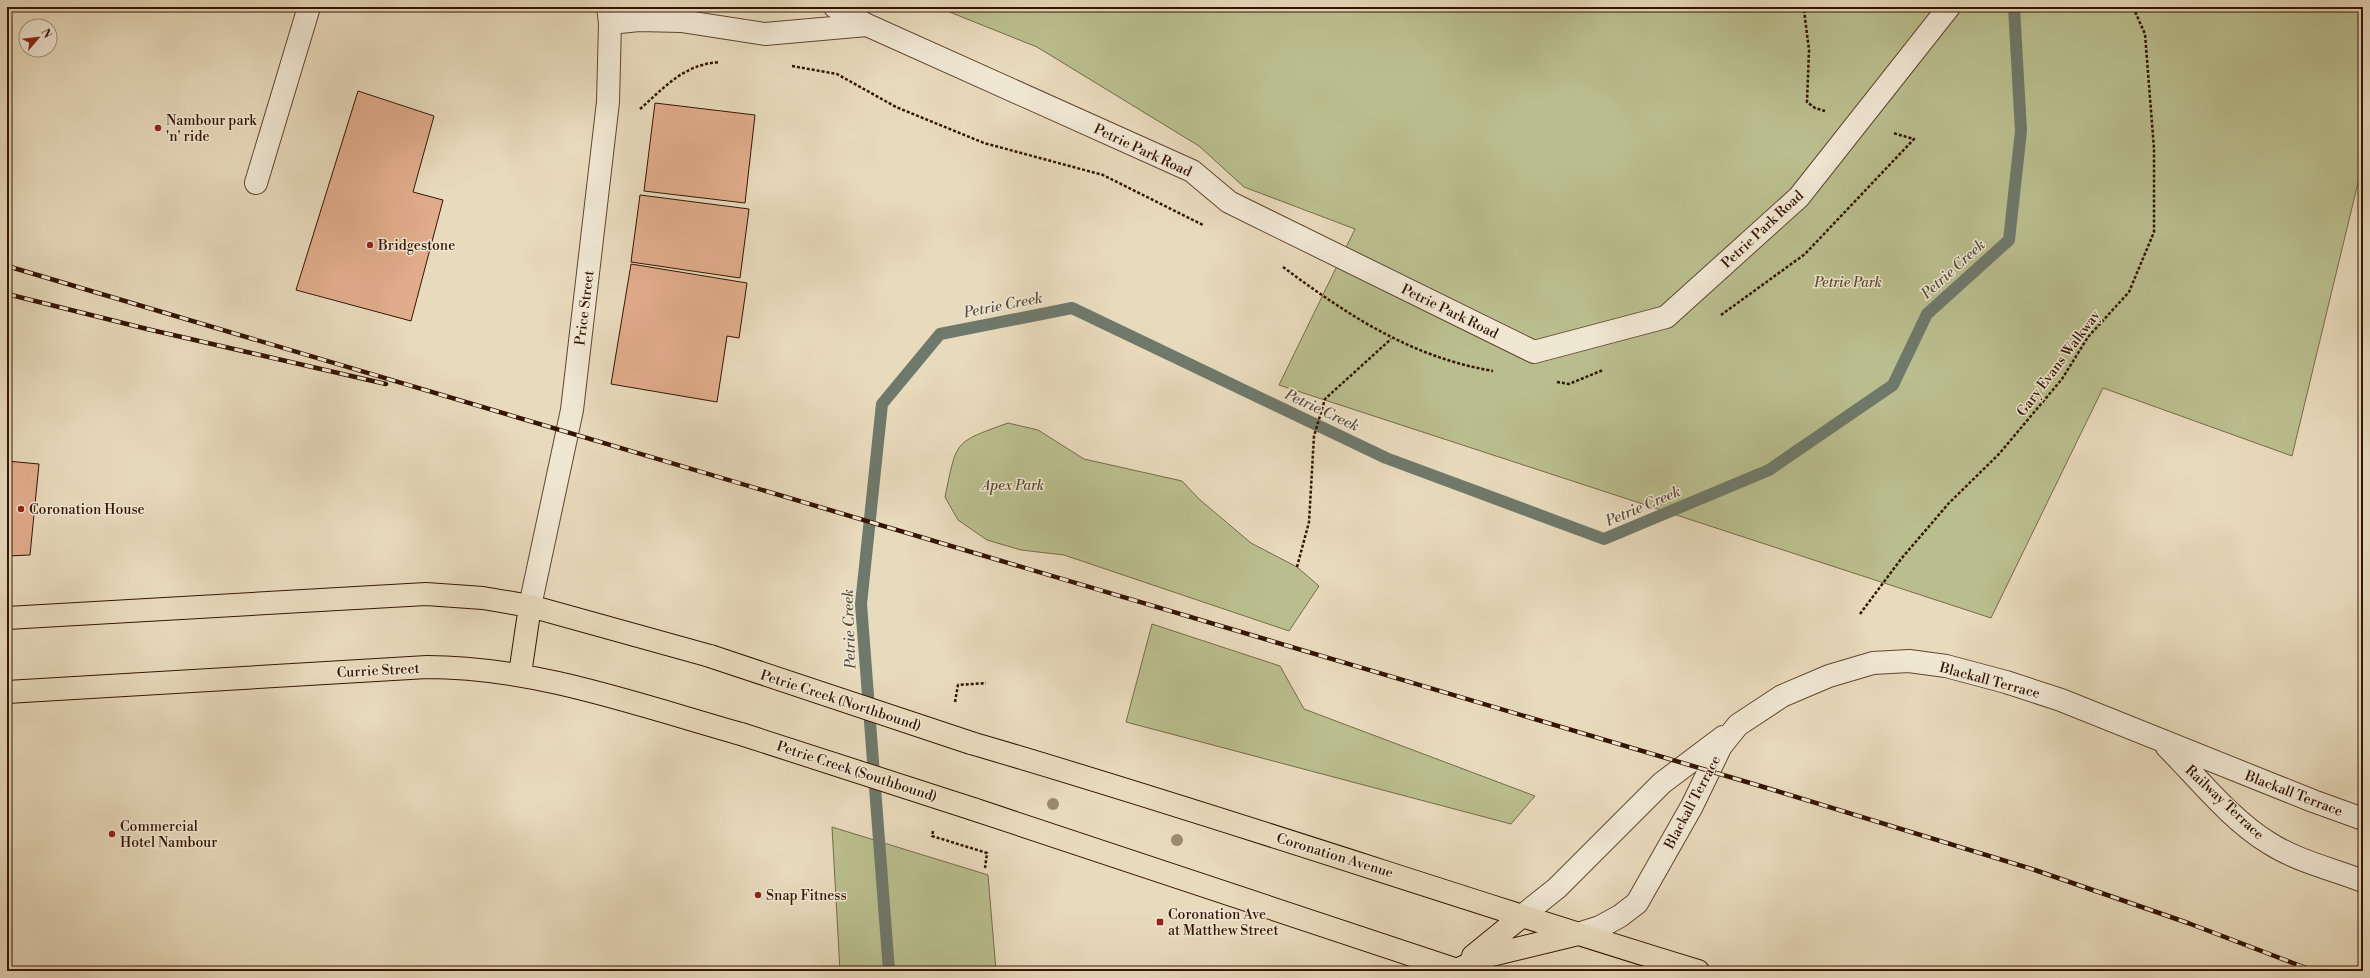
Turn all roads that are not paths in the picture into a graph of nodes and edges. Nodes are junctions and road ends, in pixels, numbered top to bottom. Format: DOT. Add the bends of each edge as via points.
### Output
graph roads {
  1 [pos="309,7"];
  2 [pos="835,7"];
  3 [pos="1949,7"];
  4 [pos="609,15"];
  5 [pos="867,25"];
  6 [pos="256,183"];
  7 [pos="530,606"];
  8 [pos="7,618"];
  9 [pos="520,674"];
  10 [pos="7,692"];
  11 [pos="1738,725"];
  12 [pos="741,734"];
  13 [pos="2160,740"];
  14 [pos="971,743"];
  15 [pos="2363,819"];
  16 [pos="2363,881"];
  17 [pos="1522,916"];
  18 [pos="1578,934"];
  19 [pos="1457,971"];
  20 [pos="1698,971"];
  1 -- 6 [label="street"];
  2 -- 5 [label="street, Petrie Park Road"];
  3 -- 5 [label="street, Petrie Park Road" via="1799,197 1666,317 1534,352 1229,202 1192,171"];
  4 -- 5 [label="street, Petrie Park Road" via="639,20 681,21 765,34"];
  4 -- 7 [label="street, Price Street" via="608,102 572,410"];
  7 -- 8 [label="main road" via="482,598 426,594"];
  7 -- 9 [label="main road"];
  7 -- 14 [label="main road, Petrie Creek (Northbound), bridge" via="710,656"];
  9 -- 10 [label="main road, Currie Street" via="459,667 426,667"];
  9 -- 12 [label="main road, Currie Street"];
  11 -- 13 [label="street, Blackall Terrace" via="1782,696 1829,676 1873,663 1909,662 1946,666 2006,682 2061,700"];
  11 -- 17 [label="street" via="1662,783 1557,888"];
  11 -- 18 [label="street, Blackall Terrace" via="1721,746 1692,806 1637,903 1612,920"];
  12 -- 19 [label="main road, Petrie Creek (Southbound), bridge"];
  13 -- 15 [label="street, Blackall Terrace"];
  13 -- 16 [label="street, Railway Terrace" via="2233,814 2269,843 2286,853"];
  14 -- 17 [label="main road, Coronation Avenue" via="1331,853"];
  17 -- 18 [label="main road, Coronation Avenue"];
  17 -- 19 [label="main road"];
  18 -- 19 [label="main road" via="1483,956"];
  18 -- 20 [label="main road, Coronation Avenue"];
}
